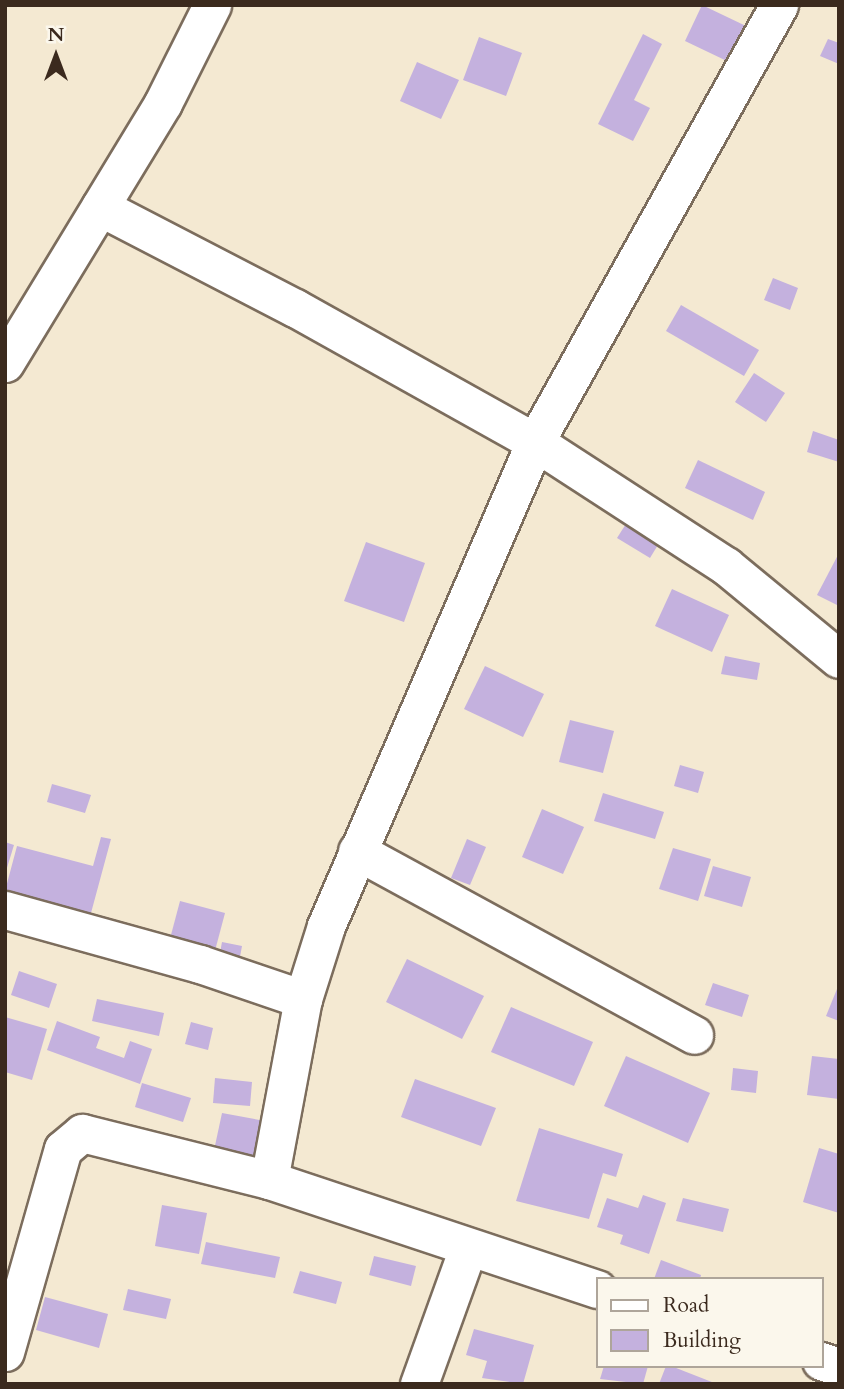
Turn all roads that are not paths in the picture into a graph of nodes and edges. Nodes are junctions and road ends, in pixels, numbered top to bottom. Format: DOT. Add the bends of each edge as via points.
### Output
graph roads {
  1 [pos="212,5"];
  2 [pos="779,5"];
  3 [pos="100,207"];
  4 [pos="5,363"];
  5 [pos="535,442"];
  6 [pos="839,659"];
  7 [pos="357,850"];
  8 [pos="5,910"];
  9 [pos="303,999"];
  10 [pos="694,1035"];
  11 [pos="269,1180"];
  12 [pos="468,1248"];
  13 [pos="596,1289"];
  14 [pos="5,1352"];
  15 [pos="419,1384"];
  1 -- 3 [label="street" via="163,103"];
  2 -- 5 [label="street"];
  3 -- 4 [label="street"];
  3 -- 5 [label="street" via="295,308"];
  5 -- 6 [label="street" via="726,566"];
  5 -- 7 [label="street"];
  7 -- 9 [label="street"];
  7 -- 10 [label="street"];
  8 -- 9 [label="street" via="200,964"];
  9 -- 11 [label="street"];
  11 -- 12 [label="street"];
  11 -- 14 [label="street" via="82,1133 63,1149"];
  12 -- 13 [label="street"];
  12 -- 15 [label="street"];
}
